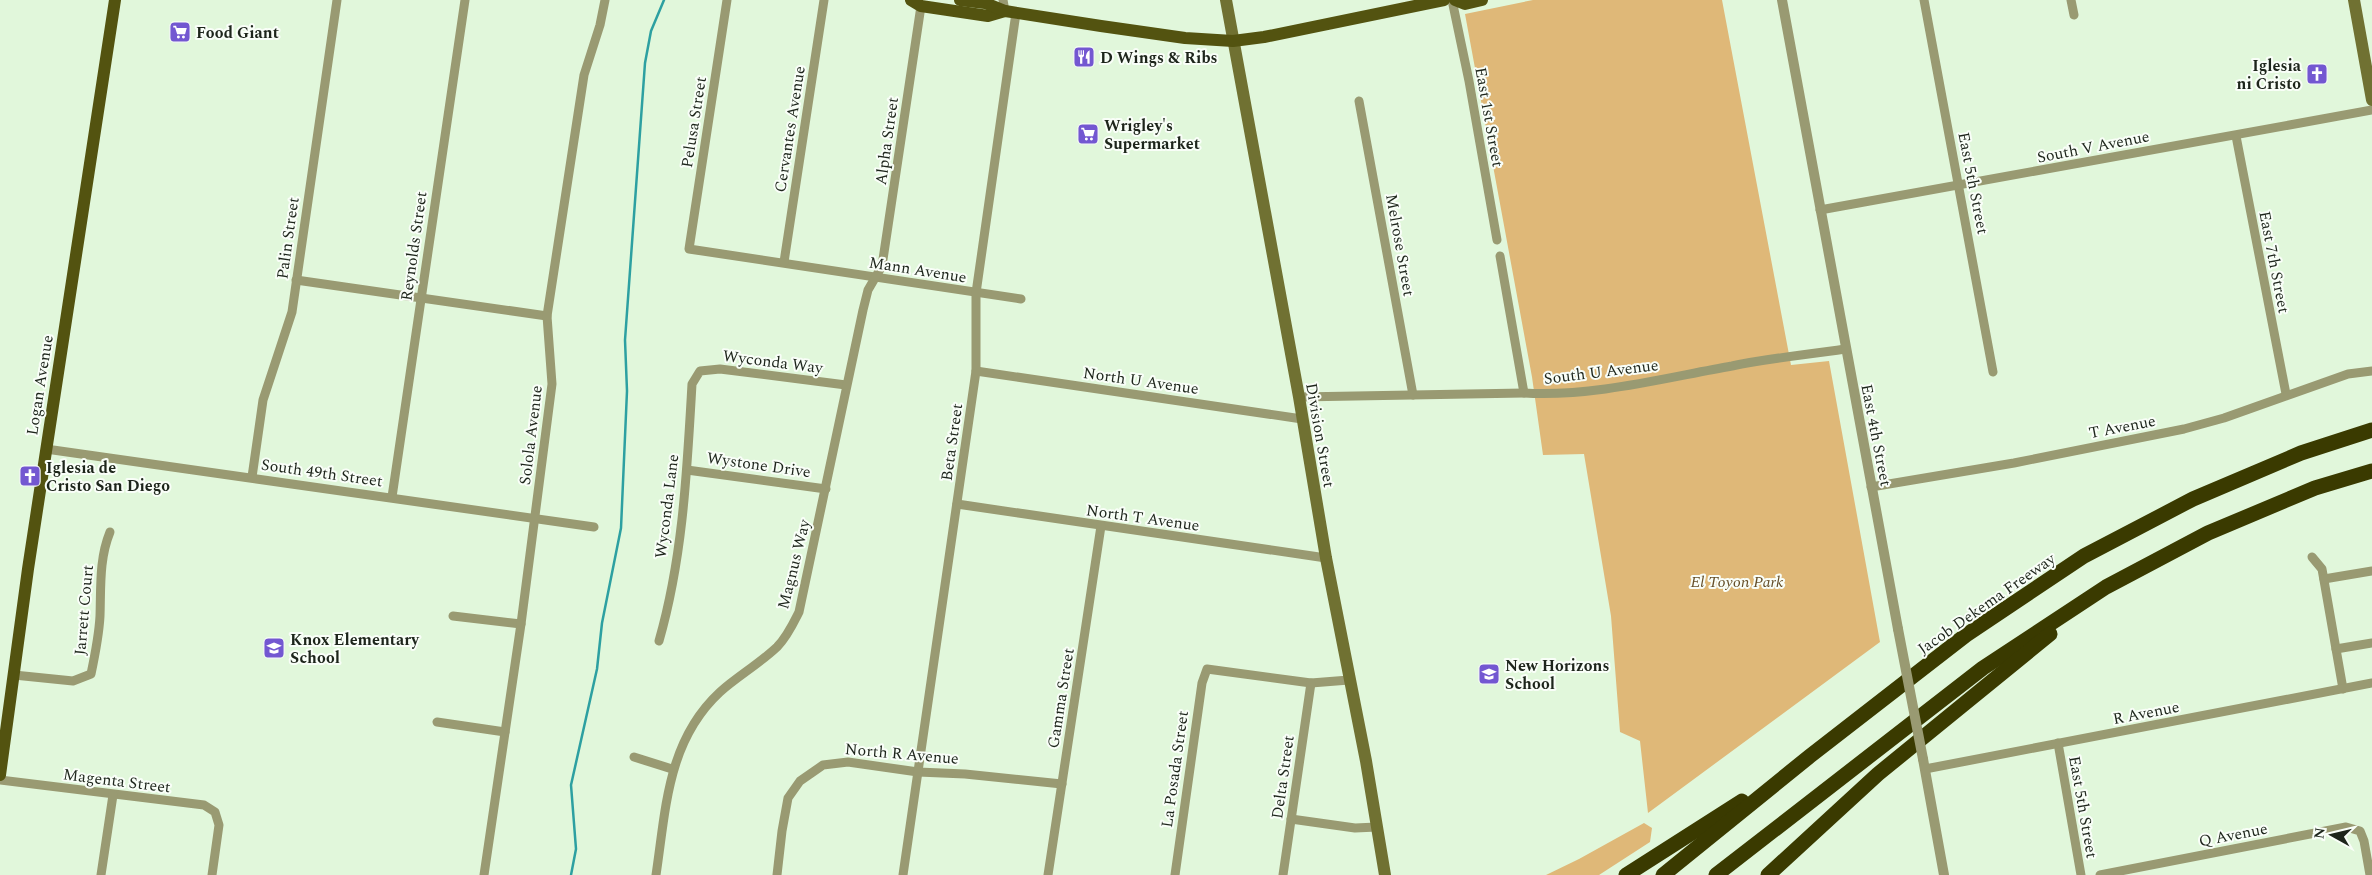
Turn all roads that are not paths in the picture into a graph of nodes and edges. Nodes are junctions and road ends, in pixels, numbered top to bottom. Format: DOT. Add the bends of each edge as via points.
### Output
graph roads {
  1 [pos="115,0"];
  2 [pos="337,0"];
  3 [pos="464,0"];
  4 [pos="606,0"];
  5 [pos="727,0"];
  6 [pos="824,0"];
  7 [pos="960,0"];
  8 [pos="1226,0"];
  9 [pos="1444,0"];
  10 [pos="1454,0"];
  11 [pos="1482,0"];
  12 [pos="1782,0"];
  13 [pos="1924,0"];
  14 [pos="2071,0"];
  15 [pos="2354,0"];
  16 [pos="916,3"];
  17 [pos="1008,8"];
  18 [pos="2074,15"];
  19 [pos="1233,41"];
  20 [pos="2367,46"];
  21 [pos="2372,100"];
  22 [pos="1359,101"];
  23 [pos="2372,110"];
  24 [pos="2236,136"];
  25 [pos="1959,186"];
  26 [pos="1820,210"];
  27 [pos="1497,240"];
  28 [pos="689,249"];
  29 [pos="1500,256"];
  30 [pos="784,262"];
  31 [pos="875,278"];
  32 [pos="296,280"];
  33 [pos="976,293"];
  34 [pos="420,298"];
  35 [pos="1021,299"];
  36 [pos="548,316"];
  37 [pos="1845,349"];
  38 [pos="2372,370"];
  39 [pos="976,371"];
  40 [pos="1994,372"];
  41 [pos="697,375"];
  42 [pos="846,385"];
  43 [pos="1524,393"];
  44 [pos="2286,394"];
  45 [pos="1413,395"];
  46 [pos="1299,397"];
  47 [pos="1302,419"];
  48 [pos="2372,430"];
  49 [pos="46,449"];
  50 [pos="687,470"];
  51 [pos="2372,471"];
  52 [pos="252,477"];
  53 [pos="1871,487"];
  54 [pos="826,489"];
  55 [pos="392,497"];
  56 [pos="957,504"];
  57 [pos="534,518"];
  58 [pos="594,526"];
  59 [pos="1101,526"];
  60 [pos="110,532"];
  61 [pos="2312,557"];
  62 [pos="1326,558"];
  63 [pos="2372,571"];
  64 [pos="2324,579"];
  65 [pos="2098,592"];
  66 [pos="453,616"];
  67 [pos="521,624"];
  68 [pos="659,641"];
  69 [pos="2372,643"];
  70 [pos="2336,649"];
  71 [pos="14,674"];
  72 [pos="1349,680"];
  73 [pos="2372,683"];
  74 [pos="1311,684"];
  75 [pos="2343,689"];
  76 [pos="438,722"];
  77 [pos="3,726"];
  78 [pos="505,732"];
  79 [pos="2058,743"];
  80 [pos="1810,756"];
  81 [pos="634,757"];
  82 [pos="1924,764"];
  83 [pos="672,770"];
  84 [pos="918,772"];
  85 [pos="0,775"];
  86 [pos="0,780"];
  87 [pos="1062,784"];
  88 [pos="113,795"];
  89 [pos="1291,818"];
  90 [pos="1377,826"];
  91 [pos="101,875"];
  92 [pos="212,875"];
  93 [pos="484,875"];
  94 [pos="656,875"];
  95 [pos="777,875"];
  96 [pos="903,875"];
  97 [pos="1048,875"];
  98 [pos="1175,875"];
  99 [pos="1282,875"];
  100 [pos="1385,875"];
  101 [pos="1626,875"];
  102 [pos="1662,875"];
  103 [pos="1716,875"];
  104 [pos="1768,875"];
  105 [pos="1944,875"];
  106 [pos="2081,875"];
  107 [pos="2100,875"];
  108 [pos="2370,875"];
  1 -- 49 [label="main road, Logan Avenue"];
  2 -- 32 [label="street, Palin Street"];
  3 -- 34 [label="street, Reynolds Street"];
  4 -- 36 [label="street, Solola Avenue" via="584,75"];
  5 -- 28 [label="street, Pelusa Street"];
  6 -- 30 [label="street, Cervantes Avenue"];
  7 -- 17 [label="main road"];
  8 -- 19 [label="main road, Division Street"];
  9 -- 19 [label="main road" via="1264,38"];
  10 -- 11 [label="main road" via="1465,4"];
  10 -- 27 [label="street, East 1st Street"];
  12 -- 26 [label="street, East 4th Street"];
  13 -- 25 [label="street, East 5th Street"];
  14 -- 18 [label="street"];
  15 -- 20 [label="main road"];
  16 -- 17 [label="main road" via="988,16"];
  16 -- 31 [label="street, Alpha Street" via="882,266"];
  17 -- 19 [label="main road" via="1157,34"];
  17 -- 33 [label="street, Beta Street"];
  19 -- 46 [label="main road, Division Street"];
  20 -- 21 [label="main road"];
  22 -- 45 [label="street, Melrose Street"];
  23 -- 24 [label="street, South V Avenue"];
  24 -- 25 [label="street, South V Avenue"];
  24 -- 44 [label="street, East 7th Street"];
  25 -- 26 [label="street, South V Avenue"];
  25 -- 40 [label="street, East 5th Street"];
  26 -- 37 [label="street, East 4th Street"];
  28 -- 30 [label="street, Mann Avenue"];
  29 -- 43 [label="street"];
  30 -- 31 [label="street, Mann Avenue"];
  31 -- 33 [label="street, Mann Avenue"];
  31 -- 42 [label="street, Magnus Way" via="868,290"];
  32 -- 34 [label="street"];
  32 -- 52 [label="street, Palin Street" via="292,312 261,408"];
  33 -- 35 [label="street, Mann Avenue"];
  33 -- 39 [label="street, Beta Street"];
  34 -- 36 [label="street"];
  34 -- 55 [label="street, Reynolds Street"];
  36 -- 57 [label="street, Solola Avenue" via="552,384"];
  37 -- 43 [label="street, South U Avenue" via="1782,357 1630,385 1552,395"];
  37 -- 53 [label="street, East 4th Street"];
  38 -- 44 [label="street, T Avenue" via="2348,374"];
  39 -- 47 [label="street, North U Avenue"];
  39 -- 56 [label="street, Beta Street"];
  41 -- 42 [label="street, Wyconda Way" via="700,371 720,369"];
  41 -- 50 [label="street, Wyconda Lane" via="692,384"];
  42 -- 54 [label="street, Magnus Way"];
  43 -- 45 [label="street, South U Avenue"];
  44 -- 53 [label="street, T Avenue" via="2224,418 2184,429"];
  45 -- 46 [label="street, South U Avenue"];
  46 -- 47 [label="main road, Division Street"];
  47 -- 62 [label="main road, Division Street"];
  48 -- 80 [label="highway, Jacob Dekema Freeway" via="2301,453 2193,499 2084,556 1966,635"];
  49 -- 52 [label="street, South 49th Street"];
  49 -- 71 [label="main road, Logan Avenue"];
  50 -- 54 [label="street, Wystone Drive"];
  50 -- 68 [label="street, Wyconda Lane" via="678,547"];
  51 -- 65 [label="highway" via="2315,488 2208,533"];
  52 -- 55 [label="street, South 49th Street"];
  53 -- 82 [label="street, East 4th Street, bridge"];
  54 -- 83 [label="street, Magnus Way" via="799,612 786,636 719,693 696,720"];
  55 -- 57 [label="street, South 49th Street"];
  56 -- 59 [label="street, North T Avenue"];
  56 -- 84 [label="street, Beta Street"];
  57 -- 58 [label="street, South 49th Street"];
  57 -- 67 [label="street, Solola Avenue"];
  59 -- 62 [label="street, North T Avenue"];
  59 -- 87 [label="street, Gamma Street"];
  60 -- 71 [label="street, Jarrett Court" via="99,583 100,618 91,674 73,681"];
  61 -- 64 [label="street" via="2322,569"];
  62 -- 72 [label="main road, Division Street"];
  63 -- 64 [label="street"];
  64 -- 70 [label="street"];
  65 -- 103 [label="highway" via="1984,668"];
  65 -- 104 [label="highway" via="1878,774"];
  66 -- 67 [label="street"];
  67 -- 78 [label="street, Solola Avenue"];
  69 -- 70 [label="street"];
  70 -- 75 [label="street"];
  71 -- 77 [label="main road, Logan Avenue"];
  72 -- 74 [label="street"];
  72 -- 90 [label="main road, Division Street"];
  73 -- 75 [label="street, R Avenue"];
  74 -- 89 [label="street, Delta Street"];
  74 -- 98 [label="street, La Posada Street" via="1207,669 1202,683"];
  75 -- 79 [label="street, R Avenue"];
  76 -- 78 [label="street"];
  77 -- 85 [label="main road, Logan Avenue"];
  78 -- 93 [label="street, Solola Avenue"];
  79 -- 82 [label="street, R Avenue"];
  79 -- 106 [label="street, East 5th Street"];
  80 -- 101 [label="highway"];
  80 -- 102 [label="highway, Jacob Dekema Freeway"];
  81 -- 83 [label="street"];
  82 -- 105 [label="street, East 4th Street"];
  83 -- 94 [label="street, Magnus Way"];
  84 -- 87 [label="street, North R Avenue"];
  84 -- 95 [label="street, North R Avenue" via="848,762 816,768 790,793"];
  84 -- 96 [label="street, Beta Street"];
  86 -- 88 [label="street, Magenta Street"];
  87 -- 97 [label="street, Gamma Street"];
  88 -- 91 [label="street"];
  88 -- 92 [label="street, Magenta Street" via="204,806 215,812 219,825"];
  89 -- 90 [label="street" via="1355,828"];
  89 -- 99 [label="street, Delta Street"];
  90 -- 100 [label="main road, Division Street"];
  107 -- 108 [label="street, Q Avenue" via="2346,827 2360,831"];
}
